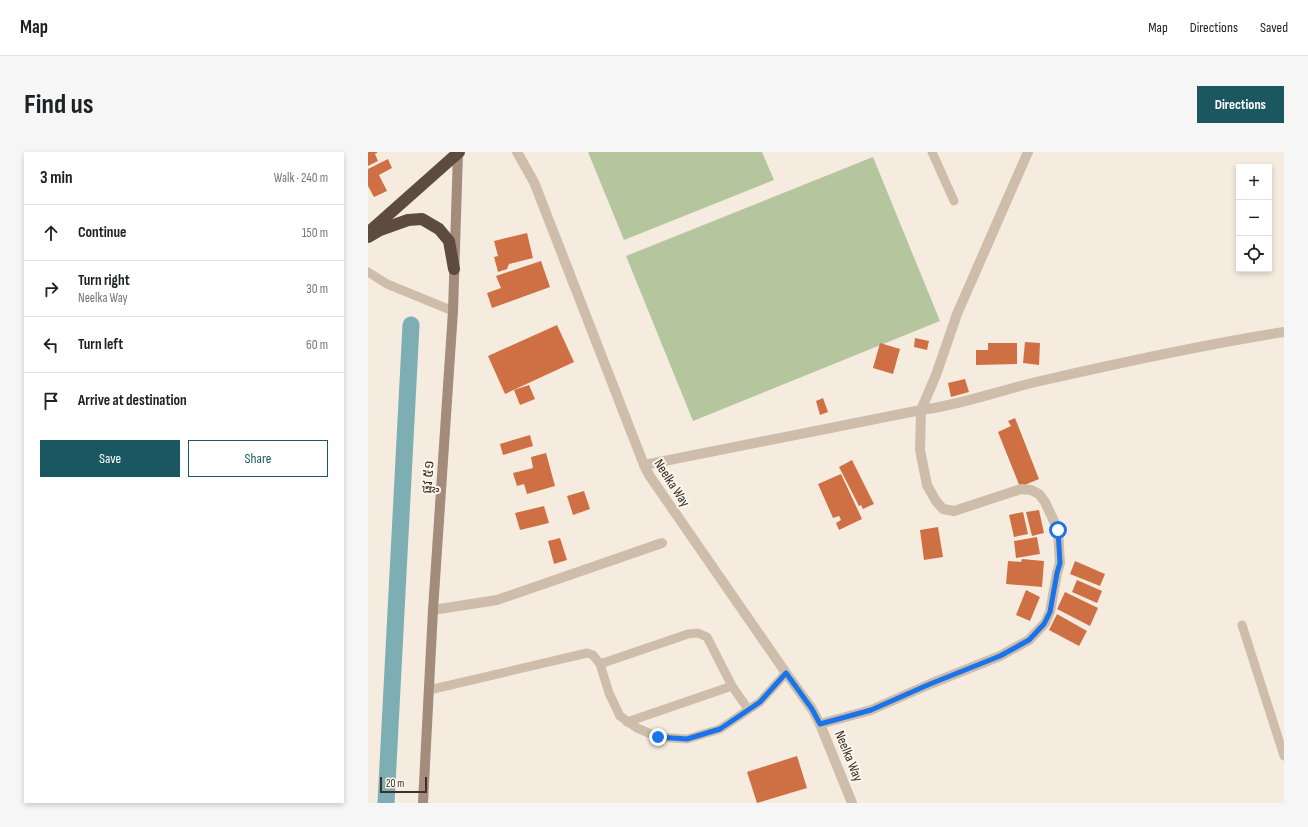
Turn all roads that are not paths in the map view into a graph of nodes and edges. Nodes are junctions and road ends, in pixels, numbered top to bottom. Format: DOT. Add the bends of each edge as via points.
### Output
graph roads {
  1 [pos="458,152"];
  2 [pos="517,152"];
  3 [pos="932,152"];
  4 [pos="1028,152"];
  5 [pos="954,201"];
  6 [pos="368,233"];
  7 [pos="368,237"];
  8 [pos="454,269"];
  9 [pos="368,272"];
  10 [pos="453,311"];
  11 [pos="1284,332"];
  12 [pos="921,410"];
  13 [pos="644,465"];
  14 [pos="662,543"];
  15 [pos="433,610"];
  16 [pos="1242,625"];
  17 [pos="600,664"];
  18 [pos="786,673"];
  19 [pos="732,686"];
  20 [pos="429,690"];
  21 [pos="748,709"];
  22 [pos="627,722"];
  23 [pos="820,724"];
  24 [pos="1284,756"];
  25 [pos="423,803"];
  26 [pos="852,803"];
  1 -- 6 [label="highway"];
  1 -- 8 [label="main road, ផ្លូវ ៥១"];
  2 -- 13 [label="street, Neelka Way" via="534,182"];
  3 -- 5 [label="lane"];
  4 -- 12 [label="street" via="957,314"];
  7 -- 8 [label="highway" via="402,222 422,219 439,229 449,241"];
  8 -- 10 [label="main road, ផ្លូវ ៥១"];
  9 -- 10 [label="lane" via="387,284"];
  10 -- 15 [label="main road, ផ្លូវ ៥១"];
  11 -- 12 [label="street" via="1219,342 1115,364 1031,383 944,407"];
  12 -- 13 [label="street"];
  12 -- 23 [label="street" via="920,450 927,485 943,508 954,511 1021,489 1040,494 1058,530 1060,563 1050,612 1044,624 1029,640 1000,656 871,710"];
  13 -- 18 [label="street, Neelka Way"];
  14 -- 15 [label="street" via="497,600"];
  15 -- 20 [label="main road, ផ្លូវ ៥១"];
  16 -- 24 [label="lane"];
  17 -- 19 [label="lane" via="688,634 698,633 707,637"];
  17 -- 20 [label="lane" via="587,652"];
  17 -- 22 [label="lane" via="612,699 620,716"];
  18 -- 21 [label="lane" via="760,702"];
  18 -- 23 [label="street, Neelka Way"];
  19 -- 21 [label="lane"];
  19 -- 22 [label="lane"];
  20 -- 25 [label="main road, ផ្លូវ ៥១"];
  21 -- 22 [label="lane" via="720,729 687,739 658,737"];
  23 -- 26 [label="street, Neelka Way"];
}
